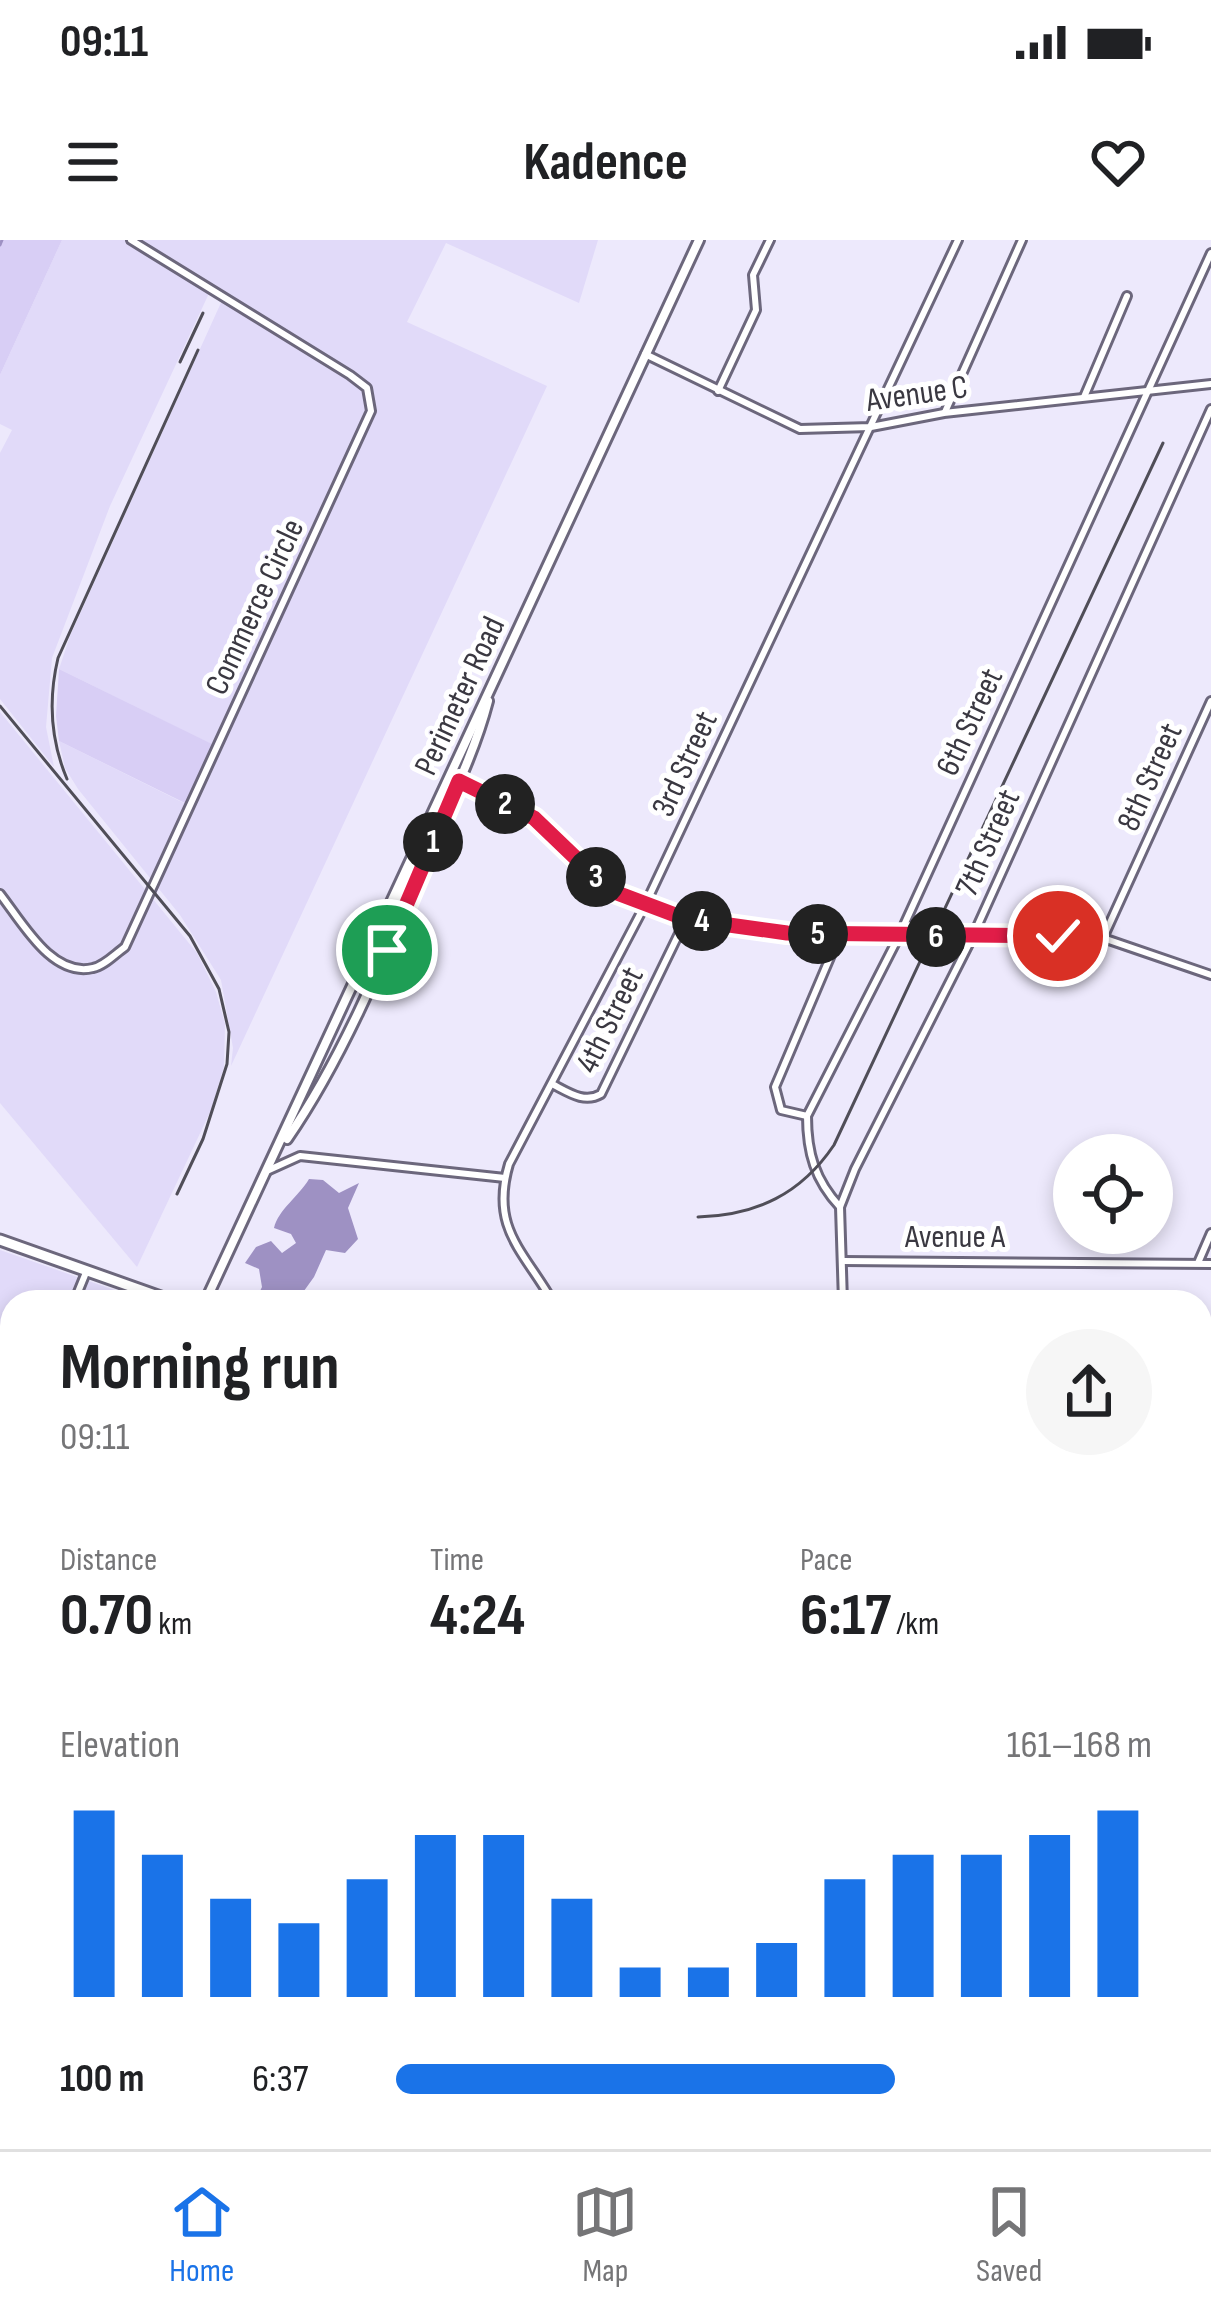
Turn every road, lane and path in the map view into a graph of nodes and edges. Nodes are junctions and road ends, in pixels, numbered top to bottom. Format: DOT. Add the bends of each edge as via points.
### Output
graph roads {
  1 [pos="131,240"];
  2 [pos="699,240"];
  3 [pos="770,240"];
  4 [pos="958,240"];
  5 [pos="1022,240"];
  6 [pos="1211,253"];
  7 [pos="1127,296"];
  8 [pos="645,354"];
  9 [pos="1211,384"];
  10 [pos="1149,389"];
  11 [pos="718,391"];
  12 [pos="1083,397"];
  13 [pos="1211,409"];
  14 [pos="944,413"];
  15 [pos="872,427"];
  16 [pos="1211,701"];
  17 [pos="454,779"];
  18 [pos="0,895"];
  19 [pos="645,905"];
  20 [pos="686,919"];
  21 [pos="840,934"];
  22 [pos="899,936"];
  23 [pos="972,938"];
  24 [pos="1103,938"];
  25 [pos="1211,975"];
  26 [pos="349,992"];
  27 [pos="363,997"];
  28 [pos="552,1084"];
  29 [pos="806,1116"];
  30 [pos="274,1159"];
  31 [pos="269,1170"];
  32 [pos="505,1178"];
  33 [pos="840,1207"];
  34 [pos="1211,1233"];
  35 [pos="0,1240"];
  36 [pos="844,1261"];
  37 [pos="1198,1263"];
  38 [pos="1211,1264"];
  39 [pos="87,1270"];
  40 [pos="79,1290"];
  41 [pos="142,1290"];
  42 [pos="211,1290"];
  43 [pos="545,1290"];
  44 [pos="844,1290"];
  1 -- 18 [label="street, Commerce Circle" via="350,374 367,388 371,412 125,947 97,968 73,969 47,954"];
  2 -- 8 [label="street, Perimeter Road"];
  3 -- 11 [label="street" via="753,275 756,310"];
  4 -- 15 [label="street, 3rd Street"];
  5 -- 14 [label="street"];
  6 -- 10 [label="street, 6th Street"];
  7 -- 12 [label="street"];
  8 -- 11 [label="street, Avenue C"];
  8 -- 17 [label="street, Perimeter Road"];
  9 -- 10 [label="street, Avenue C"];
  10 -- 12 [label="street, Avenue C"];
  10 -- 22 [label="street, 6th Street"];
  11 -- 15 [label="street, Avenue C" via="800,429"];
  12 -- 14 [label="street, Avenue C"];
  13 -- 23 [label="street, 7th Street"];
  14 -- 15 [label="street, Avenue C"];
  15 -- 19 [label="street, 3rd Street"];
  16 -- 24 [label="street, 8th Street"];
  17 -- 19 [label="street" via="534,818 609,890"];
  17 -- 26 [label="street, Perimeter Road"];
  17 -- 27 [label="street"];
  19 -- 20 [label="street"];
  19 -- 28 [label="street, 3rd Street"];
  20 -- 21 [label="street"];
  20 -- 28 [label="street, 4th Street" via="601,1094 577,1097"];
  21 -- 22 [label="street"];
  21 -- 29 [label="street" via="775,1087 781,1110"];
  22 -- 23 [label="street"];
  22 -- 29 [label="street, 6th Street"];
  23 -- 24 [label="street"];
  23 -- 33 [label="street, 7th Street"];
  24 -- 25 [label="street"];
  26 -- 27 [label="street"];
  26 -- 30 [label="street, Perimeter Road"];
  27 -- 30 [label="street"];
  28 -- 32 [label="street, 3rd Street"];
  29 -- 33 [label="street" via="814,1171"];
  30 -- 31 [label="street, Perimeter Road"];
  31 -- 32 [label="street" via="300,1156"];
  31 -- 42 [label="street, Perimeter Road"];
  32 -- 43 [label="street" via="500,1193 510,1236"];
  33 -- 36 [label="street"];
  34 -- 37 [label="street"];
  35 -- 39 [label="main road"];
  36 -- 37 [label="street, Avenue A"];
  36 -- 44 [label="street"];
  37 -- 38 [label="street, Avenue A"];
  39 -- 40 [label="street"];
  39 -- 41 [label="main road"];
}
